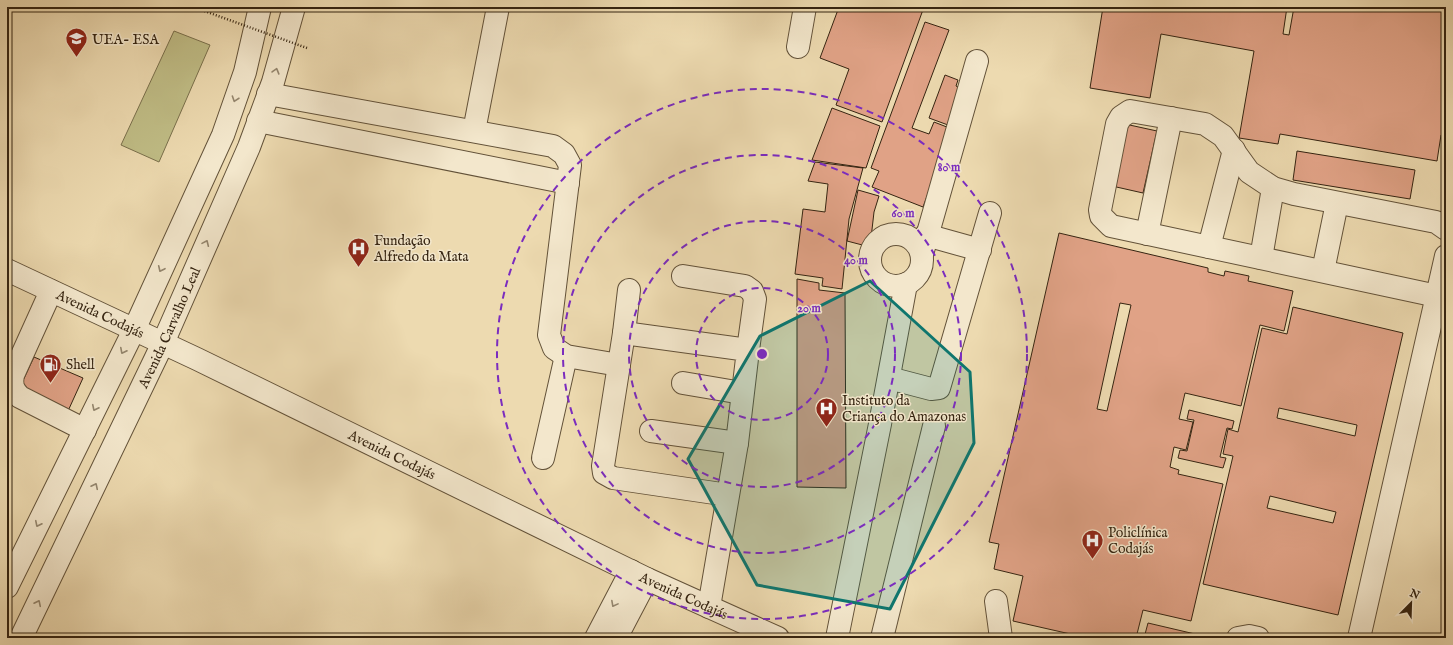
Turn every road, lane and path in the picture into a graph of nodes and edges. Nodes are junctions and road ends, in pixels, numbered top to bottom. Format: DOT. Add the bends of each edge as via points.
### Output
graph roads {
  1 [pos="260,7"];
  2 [pos="294,7"];
  3 [pos="498,7"];
  4 [pos="805,7"];
  5 [pos="196,8"];
  6 [pos="798,47"];
  7 [pos="307,48"];
  8 [pos="977,61"];
  9 [pos="268,94"];
  10 [pos="1171,118"];
  11 [pos="258,121"];
  12 [pos="474,131"];
  13 [pos="1234,150"];
  14 [pos="568,183"];
  15 [pos="1273,188"];
  16 [pos="1337,203"];
  17 [pos="990,213"];
  18 [pos="1446,229"];
  19 [pos="1147,234"];
  20 [pos="924,244"];
  21 [pos="1209,247"];
  22 [pos="980,250"];
  23 [pos="1446,256"];
  24 [pos="1261,258"];
  25 [pos="7,270"];
  26 [pos="1323,271"];
  27 [pos="683,276"];
  28 [pos="906,284"];
  29 [pos="629,290"];
  30 [pos="51,291"];
  31 [pos="1437,296"];
  32 [pos="134,330"];
  33 [pos="624,333"];
  34 [pos="163,343"];
  35 [pos="748,350"];
  36 [pos="566,356"];
  37 [pos="619,365"];
  38 [pos="889,378"];
  39 [pos="683,383"];
  40 [pos="742,393"];
  41 [pos="934,426"];
  42 [pos="85,430"];
  43 [pos="651,431"];
  44 [pos="737,443"];
  45 [pos="543,458"];
  46 [pos="728,495"];
  47 [pos="639,575"];
  48 [pos="7,588"];
  49 [pos="996,601"];
  50 [pos="709,607"];
  51 [pos="21,638"];
  52 [pos="596,638"];
  53 [pos="616,638"];
  54 [pos="778,638"];
  55 [pos="837,638"];
  56 [pos="882,638"];
  57 [pos="1001,638"];
  58 [pos="1238,638"];
  59 [pos="1258,638"];
  60 [pos="1359,638"];
  1 -- 32 [label="street, one-way" via="245,72 223,135"];
  9 -- 2 [label="street, Avenida Carvalho Leal, one-way"];
  3 -- 12 [label="street"];
  4 -- 6 [label="street"];
  5 -- 7 [label="path, bridge"];
  8 -- 20 [label="street"];
  9 -- 11 [label="street, Avenida Carvalho Leal"];
  9 -- 12 [label="street"];
  10 -- 13 [label="street" via="1205,124 1223,136"];
  10 -- 19 [label="street"];
  10 -- 19 [label="street" via="1130,111 1121,117 1117,124 1100,210 1101,216 1111,226"];
  11 -- 14 [label="street"];
  34 -- 11 [label="street, Avenida Carvalho Leal, one-way"];
  12 -- 14 [label="street" via="553,146 564,154 570,165"];
  13 -- 15 [label="street" via="1249,172"];
  13 -- 21 [label="street"];
  14 -- 36 [label="street" via="549,335 554,348"];
  15 -- 16 [label="street"];
  15 -- 24 [label="street"];
  16 -- 18 [label="street" via="1436,222"];
  16 -- 26 [label="street"];
  17 -- 22 [label="street"];
  19 -- 21 [label="street"];
  20 -- 22 [label="street"];
  20 -- 28 [label="street" via="919,272"];
  20 -- 28 [label="street" via="918,246 904,235 886,236 873,248 871,266 880,281 889,285"];
  21 -- 24 [label="street"];
  22 -- 38 [label="street" via="939,388 931,389"];
  23 -- 31 [label="street"];
  24 -- 26 [label="street"];
  25 -- 30 [label="street, Avenida Codajás"];
  26 -- 31 [label="street"];
  27 -- 35 [label="street" via="745,286 752,291 754,299"];
  28 -- 38 [label="street"];
  29 -- 33 [label="street"];
  30 -- 32 [label="street, Avenida Codajás"];
  30 -- 42 [label="street" via="13,375 12,383 14,391 20,397"];
  31 -- 60 [label="street"];
  32 -- 34 [label="street, Avenida Codajás"];
  32 -- 42 [label="street, one-way"];
  33 -- 35 [label="street"];
  33 -- 37 [label="street"];
  34 -- 47 [label="street, Avenida Codajás"];
  51 -- 34 [label="street, Avenida Carvalho Leal, one-way"];
  35 -- 40 [label="street"];
  36 -- 37 [label="street"];
  36 -- 45 [label="street"];
  37 -- 46 [label="street" via="604,473 613,478"];
  38 -- 55 [label="street"];
  39 -- 40 [label="street"];
  40 -- 44 [label="street"];
  41 -- 56 [label="street"];
  42 -- 48 [label="street, one-way"];
  43 -- 44 [label="street"];
  44 -- 46 [label="street"];
  46 -- 50 [label="street"];
  47 -- 50 [label="street, Avenida Codajás"];
  47 -- 52 [label="street, one-way"];
  47 -- 53 [label="street"];
  49 -- 57 [label="street"];
  50 -- 54 [label="street, Avenida Codajás"];
  58 -- 59 [label="street"];
}
